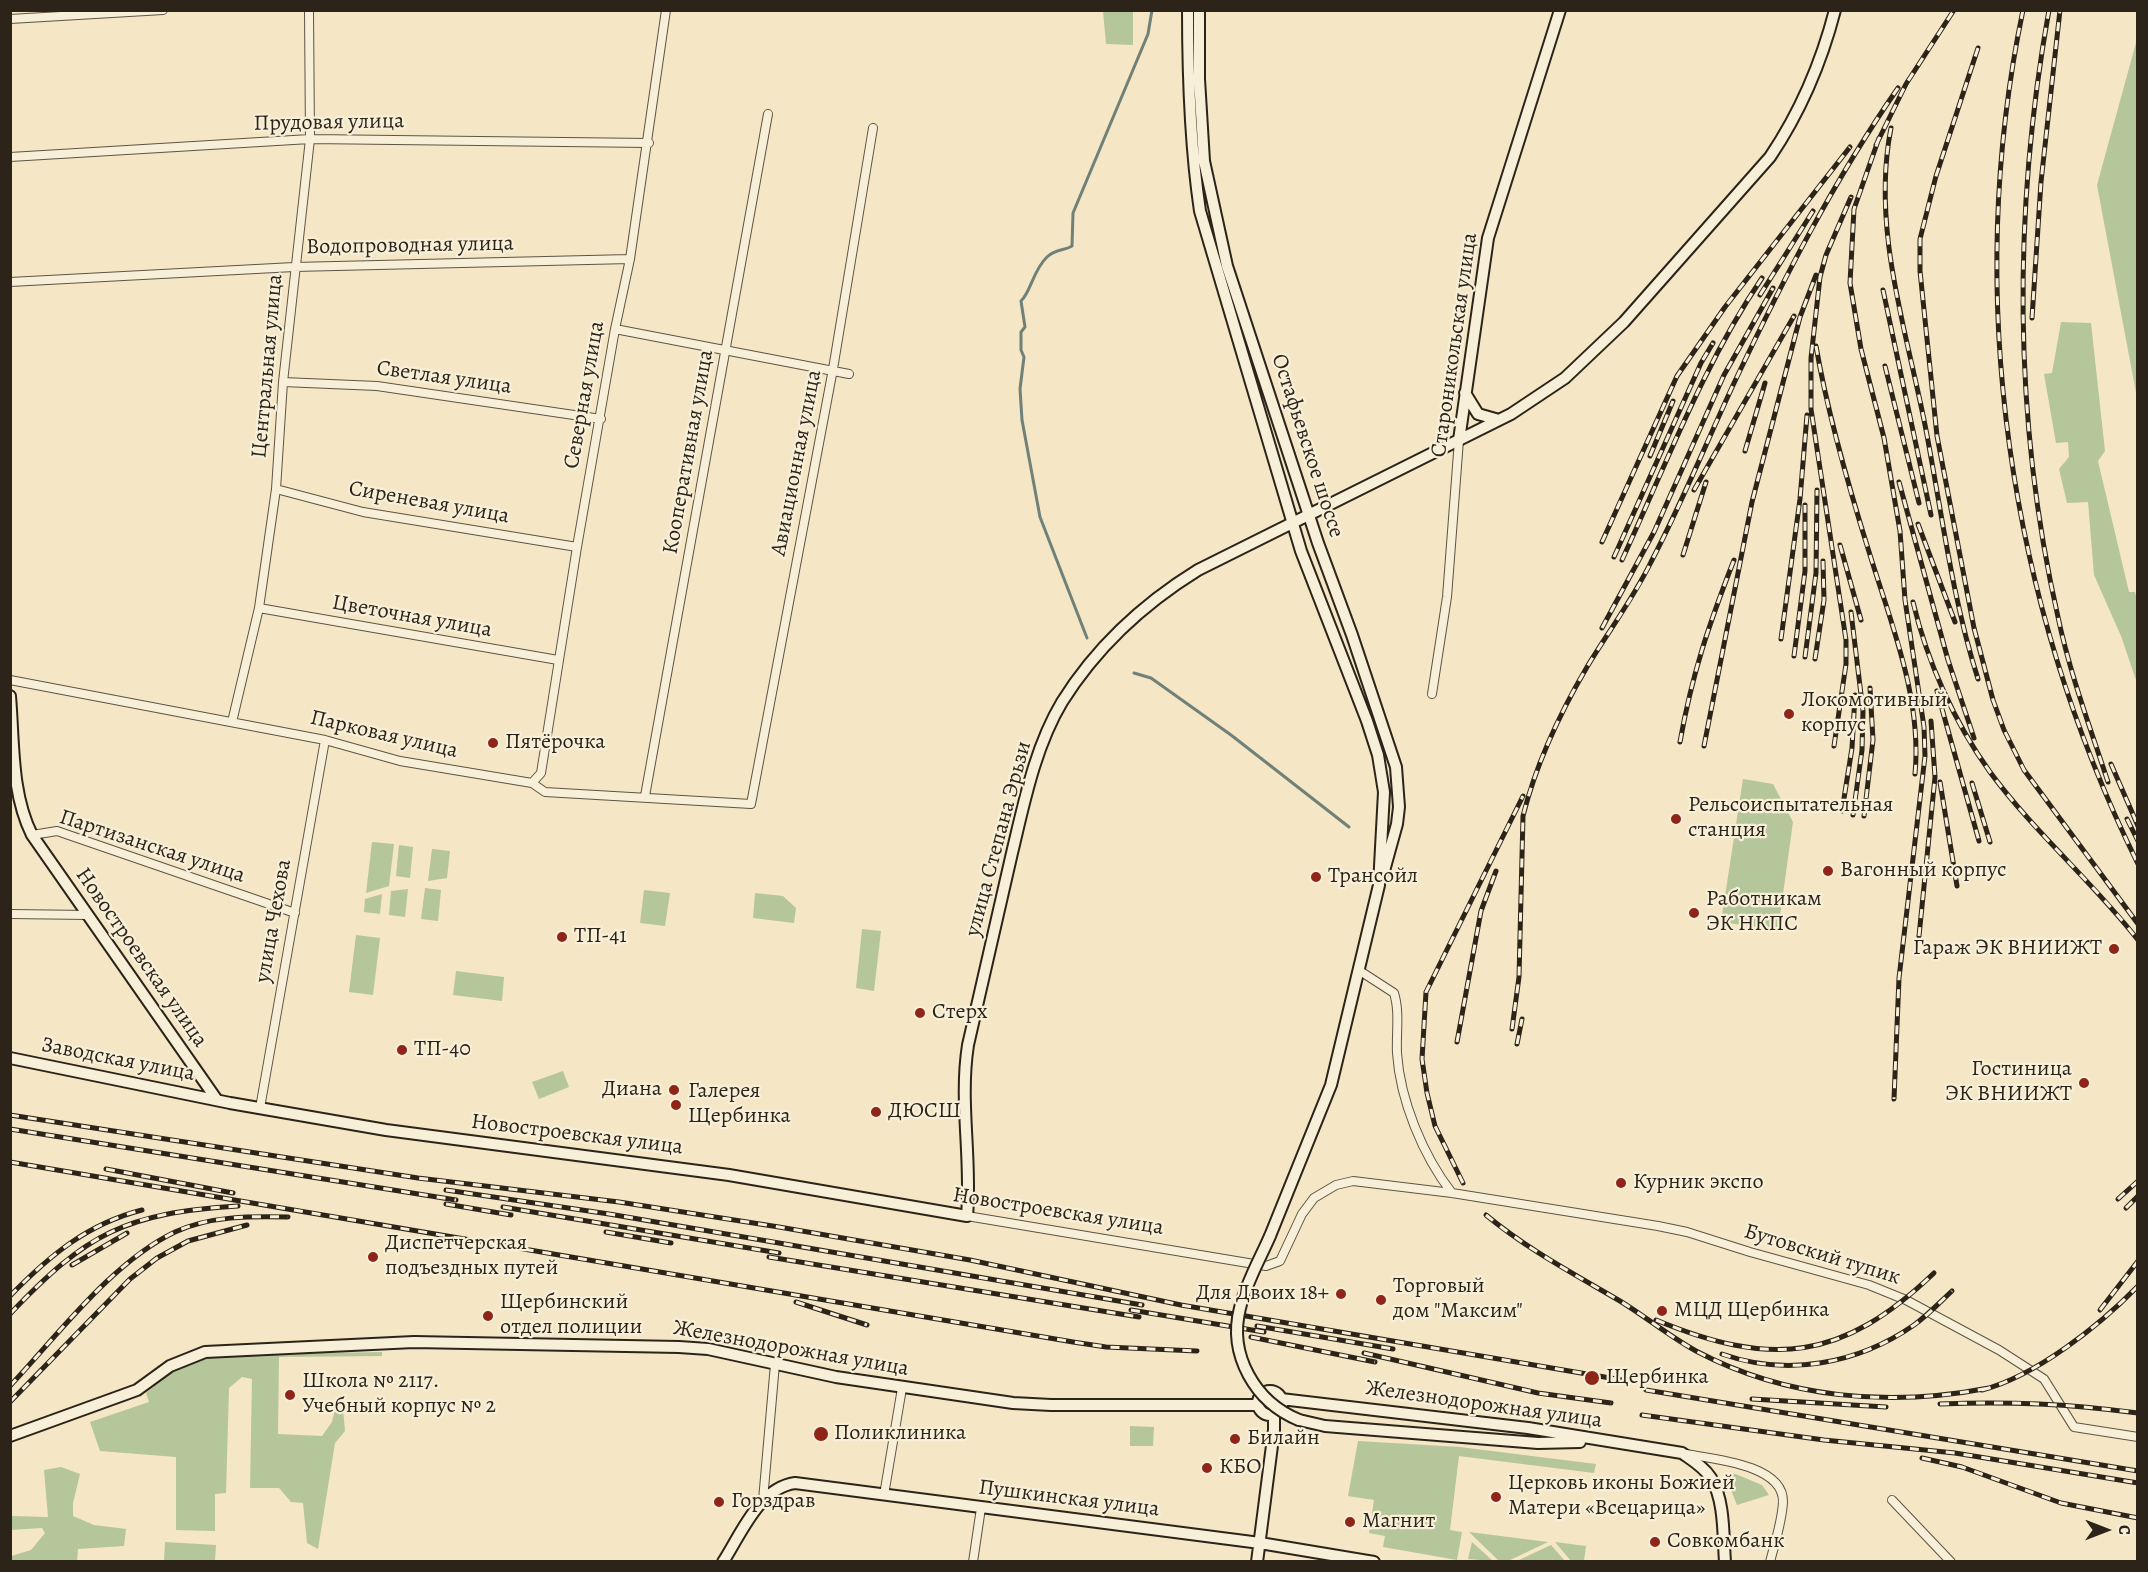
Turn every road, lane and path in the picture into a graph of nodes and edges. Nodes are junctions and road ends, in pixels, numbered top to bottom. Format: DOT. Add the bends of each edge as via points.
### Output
graph roads {
  1 [pos="163,10"];
  2 [pos="309,10"];
  3 [pos="666,10"];
  4 [pos="1188,10"];
  5 [pos="1199,10"];
  6 [pos="1560,10"];
  7 [pos="1835,10"];
  8 [pos="10,19"];
  9 [pos="768,114"];
  10 [pos="873,128"];
  11 [pos="310,139"];
  12 [pos="649,143"];
  13 [pos="10,157"];
  14 [pos="630,259"];
  15 [pos="294,267"];
  16 [pos="10,282"];
  17 [pos="615,328"];
  18 [pos="726,351"];
  19 [pos="833,369"];
  20 [pos="849,374"];
  21 [pos="283,382"];
  22 [pos="1465,392"];
  23 [pos="601,419"];
  24 [pos="1499,420"];
  25 [pos="1459,440"];
  26 [pos="276,489"];
  27 [pos="1308,514"];
  28 [pos="1292,522"];
  29 [pos="577,547"];
  30 [pos="259,608"];
  31 [pos="558,660"];
  32 [pos="10,680"];
  33 [pos="1432,694"];
  34 [pos="10,696"];
  35 [pos="232,722"];
  36 [pos="325,740"];
  37 [pos="532,783"];
  38 [pos="14,796"];
  39 [pos="645,796"];
  40 [pos="751,804"];
  41 [pos="32,835"];
  42 [pos="1379,885"];
  43 [pos="295,913"];
  44 [pos="10,914"];
  45 [pos="88,915"];
  46 [pos="1360,971"];
  47 [pos="10,1058"];
  48 [pos="217,1100"];
  49 [pos="260,1108"];
  50 [pos="1452,1193"];
  51 [pos="967,1216"];
  52 [pos="775,1364"];
  53 [pos="902,1388"];
  54 [pos="1281,1399"];
  55 [pos="1258,1405"];
  56 [pos="1274,1414"];
  57 [pos="10,1436"];
  58 [pos="2138,1437"];
  59 [pos="1599,1441"];
  60 [pos="1682,1453"];
  61 [pos="884,1495"];
  62 [pos="763,1500"];
  63 [pos="1892,1500"];
  64 [pos="981,1508"];
  65 [pos="1260,1543"];
  66 [pos="723,1562"];
  67 [pos="974,1562"];
  68 [pos="1257,1562"];
  69 [pos="1374,1562"];
  70 [pos="1725,1562"];
  71 [pos="1770,1562"];
  72 [pos="1951,1562"];
  1 -- 8 [label="street"];
  2 -- 11 [label="street, Центральная улица"];
  3 -- 12 [label="street, Северная улица"];
  4 -- 28 [label="main road, Остафьевское шоссе" via="1191,140 1200,211"];
  5 -- 27 [label="main road, Остафьевское шоссе" via="1204,160 1213,209 1227,266"];
  6 -- 22 [label="main road, Староникольская улица" via="1488,238"];
  7 -- 24 [label="main road, улица Степана Эрьзи" via="1812,84 1786,133 1749,183 1605,341 1565,378"];
  9 -- 18 [label="street, Кооперативная улица"];
  10 -- 19 [label="street, Авиационная улица"];
  11 -- 12 [label="street, Прудовая улица"];
  11 -- 13 [label="street, Прудовая улица"];
  11 -- 15 [label="street, Центральная улица"];
  12 -- 14 [label="street, Северная улица"];
  14 -- 15 [label="street, Водопроводная улица"];
  14 -- 17 [label="street, Северная улица"];
  15 -- 16 [label="street, Водопроводная улица"];
  15 -- 21 [label="street, Центральная улица"];
  17 -- 18 [label="street"];
  17 -- 23 [label="street, Северная улица"];
  18 -- 19 [label="street"];
  18 -- 39 [label="street, Кооперативная улица"];
  19 -- 20 [label="street"];
  19 -- 40 [label="street, Авиационная улица"];
  21 -- 23 [label="street, Светлая улица" via="378,386"];
  21 -- 26 [label="street, Центральная улица"];
  22 -- 24 [label="main road" via="1478,414"];
  22 -- 25 [label="main road, Староникольская улица"];
  23 -- 29 [label="street, Северная улица"];
  24 -- 25 [label="main road, улица Степана Эрьзи"];
  25 -- 27 [label="main road, улица Степана Эрьзи"];
  25 -- 33 [label="street, Староникольская улица" via="1447,597"];
  26 -- 29 [label="street, Сиреневая улица" via="363,512"];
  26 -- 30 [label="street, Центральная улица"];
  27 -- 28 [label="main road, улица Степана Эрьзи"];
  27 -- 42 [label="main road, Остафьевское шоссе" via="1396,767 1398,824"];
  28 -- 42 [label="main road, Остафьевское шоссе" via="1378,755 1384,812"];
  28 -- 51 [label="main road, улица Степана Эрьзи" via="1198,570 1151,601 1090,662 1052,721 1026,794 968,1045 964,1080"];
  29 -- 31 [label="street, Северная улица"];
  30 -- 31 [label="street, Цветочная улица"];
  30 -- 35 [label="street, Центральная улица"];
  31 -- 37 [label="street, Северная улица" via="541,773"];
  32 -- 35 [label="street, Парковая улица"];
  34 -- 38 [label="main road, Новостроевская улица"];
  35 -- 36 [label="street, Парковая улица"];
  36 -- 37 [label="street, Парковая улица" via="400,761"];
  36 -- 43 [label="street, улица Чехова"];
  37 -- 39 [label="street, Парковая улица" via="545,792"];
  38 -- 41 [label="main road, Новостроевская улица"];
  39 -- 40 [label="street, Парковая улица"];
  41 -- 43 [label="street, Партизанская улица" via="57,831"];
  41 -- 45 [label="main road, Новостроевская улица"];
  42 -- 46 [label="main road, Остафьевское шоссе"];
  43 -- 49 [label="street, улица Чехова"];
  44 -- 45 [label="street"];
  45 -- 48 [label="main road, Новостроевская улица"];
  46 -- 50 [label="street" via="1394,993 1402,1082 1421,1139"];
  46 -- 59 [label="main road, Остафьевское шоссе, bridge" via="1331,1085 1315,1130 1243,1299 1237,1329 1240,1352 1251,1379 1270,1403 1299,1420 1324,1426 1538,1443"];
  47 -- 48 [label="main road, Заводская улица"];
  48 -- 49 [label="main road, Новостроевская улица"];
  49 -- 51 [label="main road, Новостроевская улица" via="386,1130 729,1175"];
  50 -- 51 [label="street, Новостроевская улица" via="1370,1182 1336,1185 1314,1198 1302,1214 1286,1252 1273,1265"];
  50 -- 58 [label="street, Бутовский тупик" via="1687,1232 1869,1285 1906,1300 2044,1378 2074,1427"];
  52 -- 53 [label="main road, Железнодорожная улица"];
  52 -- 57 [label="main road, Железнодорожная улица" via="708,1349 591,1343 398,1342 205,1352 170,1366 137,1390"];
  52 -- 62 [label="street"];
  53 -- 55 [label="main road, Железнодорожная улица" via="1051,1405"];
  53 -- 61 [label="street"];
  54 -- 55 [label="main road, Железнодорожная улица" via="1276,1392 1266,1392"];
  54 -- 56 [label="main road" via="1281,1407"];
  54 -- 59 [label="main road, Железнодорожная улица" via="1528,1428"];
  55 -- 56 [label="main road, Железнодорожная улица" via="1264,1413"];
  56 -- 65 [label="main road"];
  59 -- 60 [label="main road, Железнодорожная улица"];
  60 -- 70 [label="main road" via="1702,1467 1716,1489"];
  60 -- 71 [label="street" via="1733,1463 1769,1475 1779,1484 1783,1500"];
  61 -- 62 [label="main road, Пушкинская улица" via="795,1483 778,1488"];
  61 -- 64 [label="main road, Пушкинская улица"];
  62 -- 66 [label="main road"];
  63 -- 72 [label="street"];
  64 -- 65 [label="main road, Пушкинская улица"];
  64 -- 67 [label="street"];
  65 -- 68 [label="main road"];
  65 -- 69 [label="main road, Пушкинская улица"];
}
